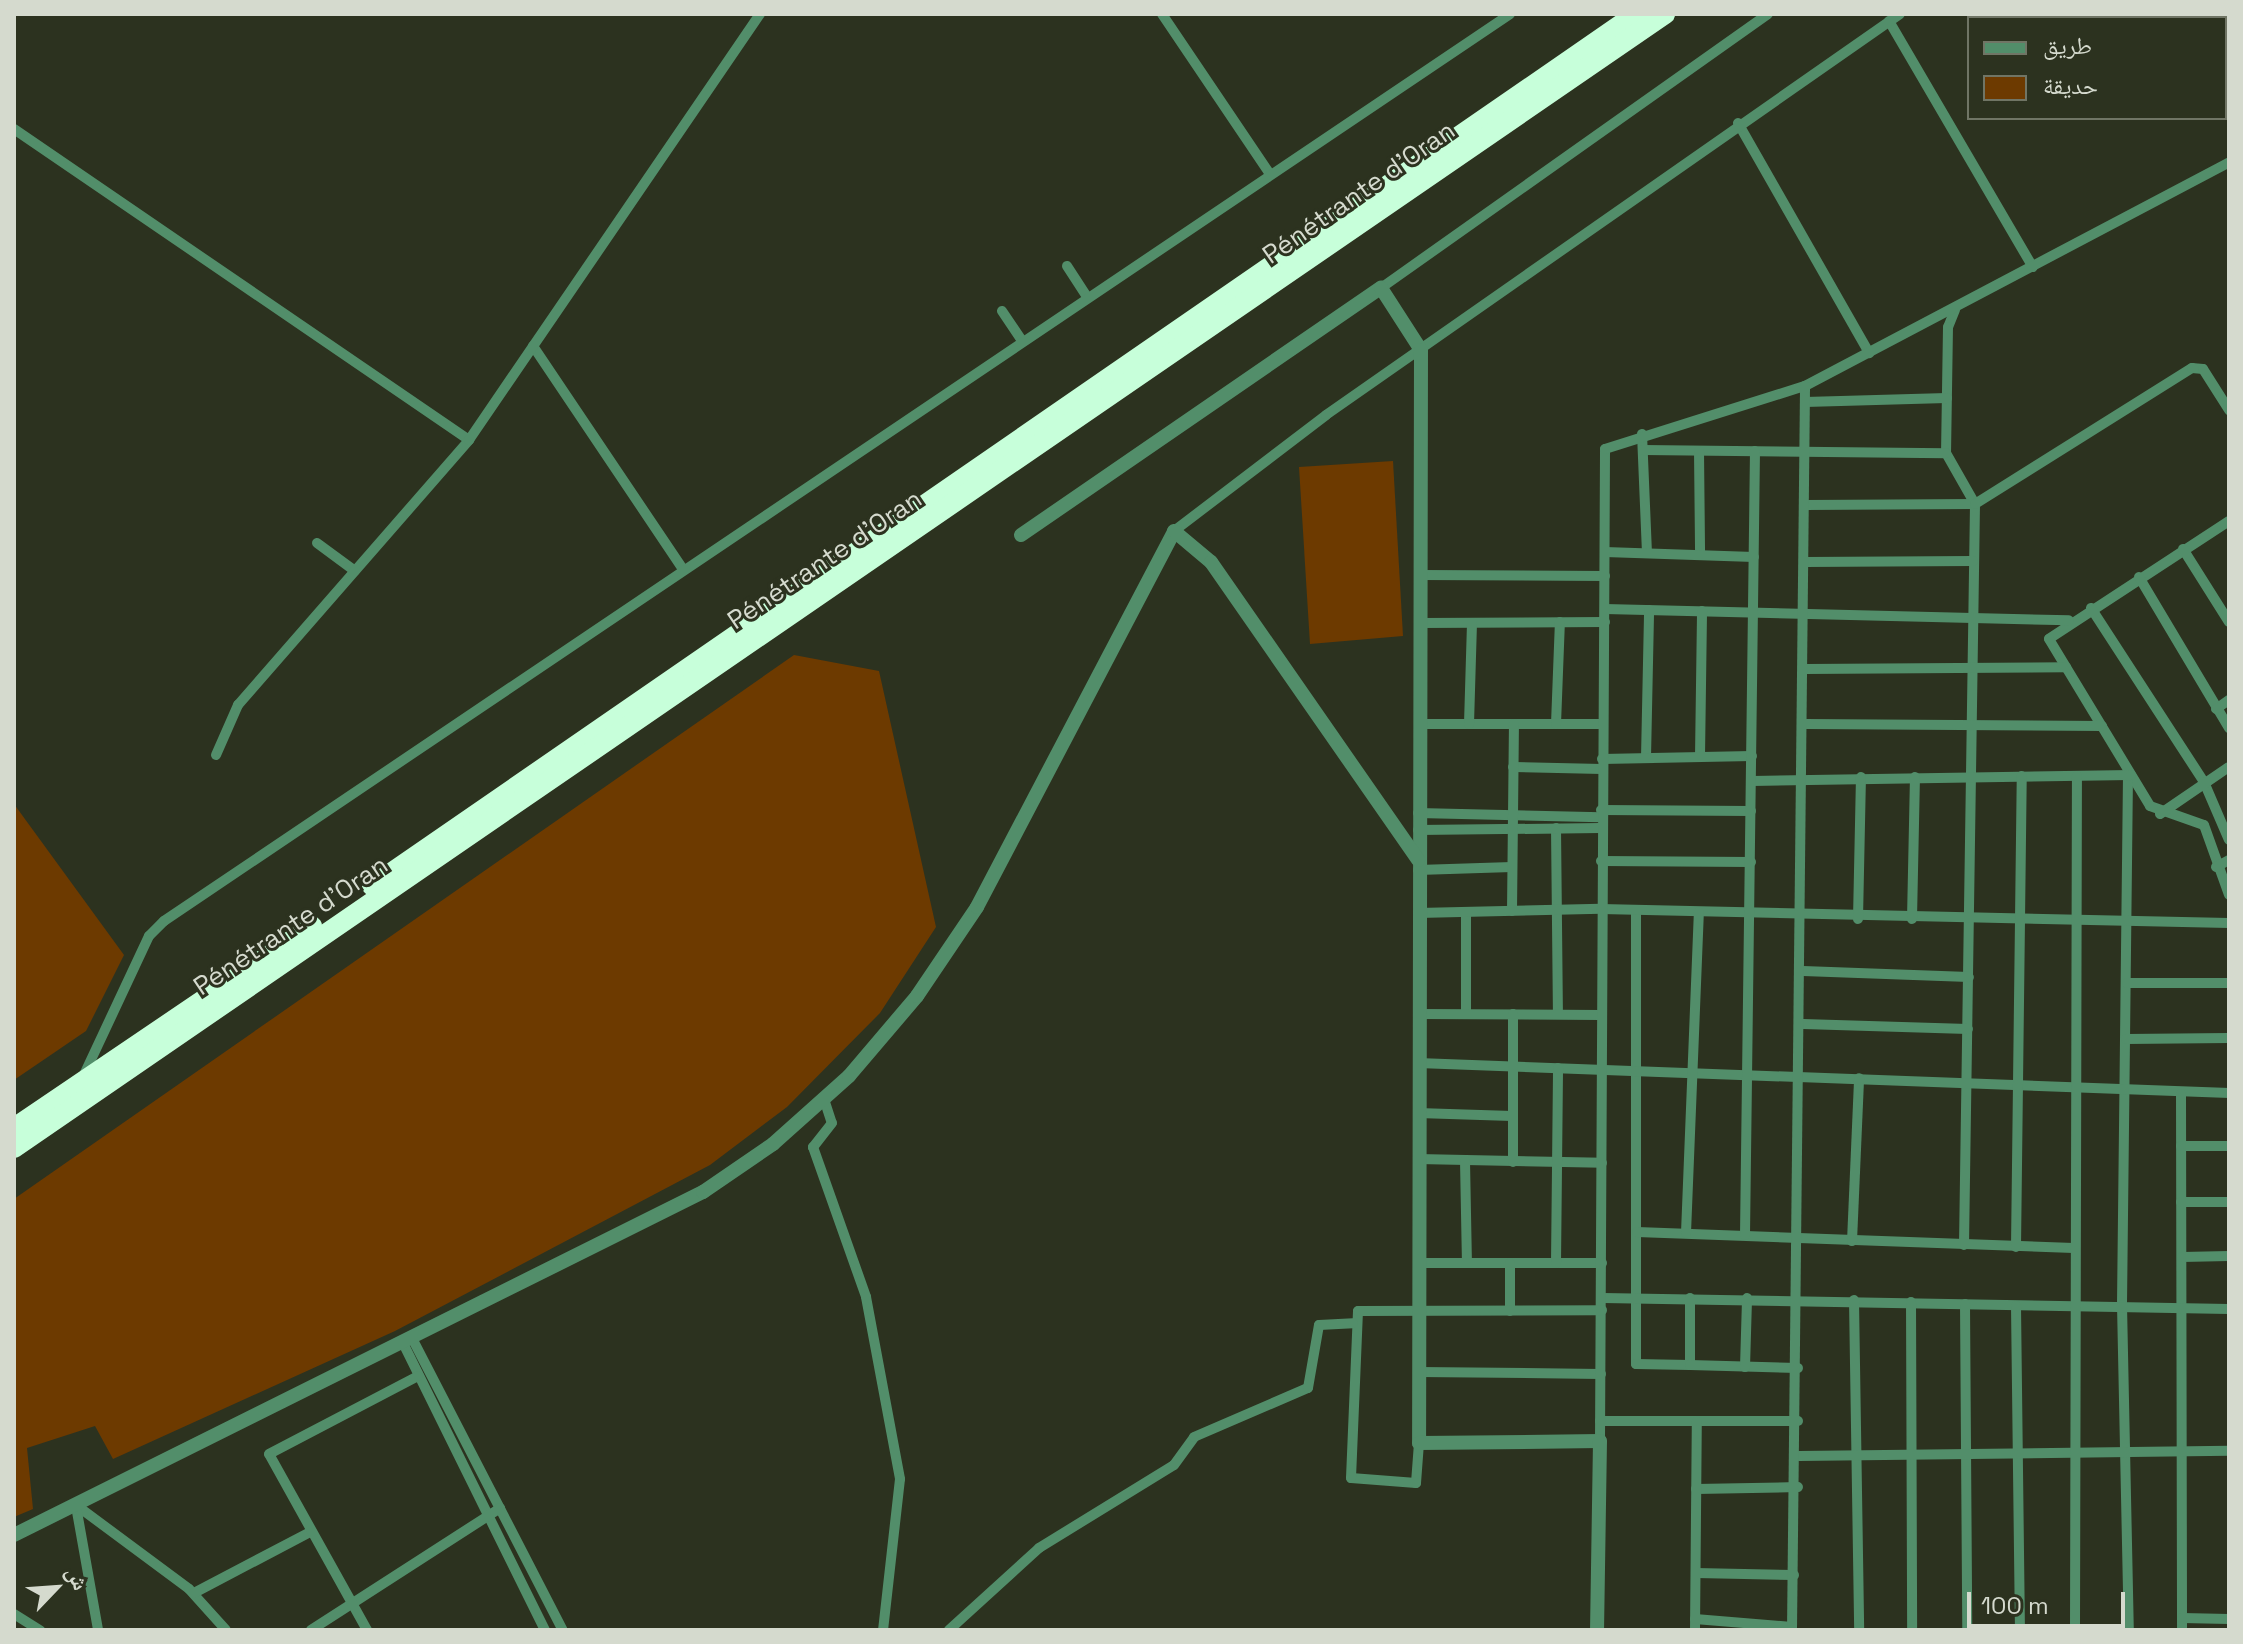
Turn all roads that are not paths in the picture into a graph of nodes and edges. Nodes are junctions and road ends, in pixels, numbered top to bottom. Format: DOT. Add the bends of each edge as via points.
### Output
graph roads {
  1 [pos="760,14"];
  2 [pos="1162,14"];
  3 [pos="1510,14"];
  4 [pos="1636,14"];
  5 [pos="1665,14"];
  6 [pos="1768,14"];
  7 [pos="1900,14"];
  8 [pos="1889,21"];
  9 [pos="1738,123"];
  10 [pos="14,129"];
  11 [pos="2229,162"];
  12 [pos="1270,174"];
  13 [pos="1067,266"];
  14 [pos="2033,267"];
  15 [pos="1381,288"];
  16 [pos="1087,297"];
  17 [pos="1955,310"];
  18 [pos="1002,311"];
  19 [pos="1022,341"];
  20 [pos="533,346"];
  21 [pos="1421,350"];
  22 [pos="1869,353"];
  23 [pos="1805,386"];
  24 [pos="1947,398"];
  25 [pos="1805,402"];
  26 [pos="2229,410"];
  27 [pos="1642,434"];
  28 [pos="469,440"];
  29 [pos="1643,450"];
  30 [pos="1699,451"];
  31 [pos="1755,451"];
  32 [pos="1805,452"];
  33 [pos="1946,453"];
  34 [pos="1975,504"];
  35 [pos="1805,505"];
  36 [pos="2228,523"];
  37 [pos="1174,531"];
  38 [pos="1021,535"];
  39 [pos="317,543"];
  40 [pos="2183,549"];
  41 [pos="1605,552"];
  42 [pos="1647,553"];
  43 [pos="1700,555"];
  44 [pos="1754,557"];
  45 [pos="1973,561"];
  46 [pos="1805,562"];
  47 [pos="682,568"];
  48 [pos="355,571"];
  49 [pos="1420,575"];
  50 [pos="1605,576"];
  51 [pos="2139,577"];
  52 [pos="2091,608"];
  53 [pos="1605,609"];
  54 [pos="1649,610"];
  55 [pos="1702,611"];
  56 [pos="1753,612"];
  57 [pos="1805,614"];
  58 [pos="1971,618"];
  59 [pos="2071,620"];
  60 [pos="1560,622"];
  61 [pos="1605,622"];
  62 [pos="2229,622"];
  63 [pos="1420,623"];
  64 [pos="1472,623"];
  65 [pos="2066,667"];
  66 [pos="1805,669"];
  67 [pos="1971,670"];
  68 [pos="2229,700"];
  69 [pos="2216,709"];
  70 [pos="1419,724"];
  71 [pos="1469,724"];
  72 [pos="1514,724"];
  73 [pos="1556,724"];
  74 [pos="1603,724"];
  75 [pos="1806,724"];
  76 [pos="2102,726"];
  77 [pos="1971,727"];
  78 [pos="2229,728"];
  79 [pos="216,755"];
  80 [pos="1752,756"];
  81 [pos="1700,757"];
  82 [pos="1646,758"];
  83 [pos="1602,764"];
  84 [pos="1513,767"];
  85 [pos="2229,767"];
  86 [pos="2130,775"];
  87 [pos="1806,776"];
  88 [pos="2022,776"];
  89 [pos="2077,776"];
  90 [pos="1861,777"];
  91 [pos="1915,777"];
  92 [pos="1971,777"];
  93 [pos="1752,781"];
  94 [pos="2204,782"];
  95 [pos="1751,811"];
  96 [pos="1418,813"];
  97 [pos="2160,814"];
  98 [pos="1512,815"];
  99 [pos="1601,818"];
  100 [pos="1511,828"];
  101 [pos="1556,828"];
  102 [pos="1418,830"];
  103 [pos="2229,840"];
  104 [pos="2229,860"];
  105 [pos="1601,861"];
  106 [pos="1751,862"];
  107 [pos="1418,865"];
  108 [pos="1512,867"];
  109 [pos="2216,867"];
  110 [pos="2229,895"];
  111 [pos="1601,909"];
  112 [pos="1557,910"];
  113 [pos="1636,910"];
  114 [pos="1512,911"];
  115 [pos="1466,912"];
  116 [pos="1699,912"];
  117 [pos="1418,913"];
  118 [pos="1750,914"];
  119 [pos="1804,918"];
  120 [pos="1858,919"];
  121 [pos="1912,919"];
  122 [pos="1969,920"];
  123 [pos="2021,921"];
  124 [pos="2075,921"];
  125 [pos="2229,923"];
  126 [pos="2128,924"];
  127 [pos="1803,971"];
  128 [pos="1969,977"];
  129 [pos="2127,983"];
  130 [pos="2229,983"];
  131 [pos="1466,1013"];
  132 [pos="1418,1014"];
  133 [pos="1513,1014"];
  134 [pos="1558,1014"];
  135 [pos="1601,1015"];
  136 [pos="1803,1024"];
  137 [pos="1968,1029"];
  138 [pos="2229,1038"];
  139 [pos="2126,1039"];
  140 [pos="1418,1063"];
  141 [pos="1511,1066"];
  142 [pos="1558,1068"];
  143 [pos="1602,1069"];
  144 [pos="1637,1070"];
  145 [pos="1693,1073"];
  146 [pos="1749,1074"];
  147 [pos="1802,1076"];
  148 [pos="1859,1078"];
  149 [pos="1968,1082"];
  150 [pos="79,1084"];
  151 [pos="2020,1086"];
  152 [pos="2073,1090"];
  153 [pos="2229,1093"];
  154 [pos="2126,1094"];
  155 [pos="2181,1094"];
  156 [pos="824,1099"];
  157 [pos="1418,1113"];
  158 [pos="1512,1116"];
  159 [pos="14,1128"];
  160 [pos="2181,1146"];
  161 [pos="2229,1146"];
  162 [pos="14,1148"];
  163 [pos="1418,1159"];
  164 [pos="1465,1161"];
  165 [pos="1513,1162"];
  166 [pos="1557,1163"];
  167 [pos="1602,1163"];
  168 [pos="2181,1202"];
  169 [pos="2229,1202"];
  170 [pos="1637,1232"];
  171 [pos="1686,1233"];
  172 [pos="1745,1235"];
  173 [pos="1797,1238"];
  174 [pos="1852,1241"];
  175 [pos="1964,1245"];
  176 [pos="2016,1247"];
  177 [pos="2074,1248"];
  178 [pos="2229,1256"];
  179 [pos="2182,1257"];
  180 [pos="1419,1263"];
  181 [pos="1467,1263"];
  182 [pos="1510,1263"];
  183 [pos="1556,1263"];
  184 [pos="1602,1263"];
  185 [pos="1796,1297"];
  186 [pos="1603,1298"];
  187 [pos="1637,1298"];
  188 [pos="1690,1298"];
  189 [pos="1747,1298"];
  190 [pos="1854,1300"];
  191 [pos="1911,1302"];
  192 [pos="1965,1304"];
  193 [pos="2122,1305"];
  194 [pos="2016,1306"];
  195 [pos="2182,1307"];
  196 [pos="2073,1308"];
  197 [pos="2229,1309"];
  198 [pos="1602,1310"];
  199 [pos="1419,1311"];
  200 [pos="1510,1311"];
  201 [pos="1353,1323"];
  202 [pos="408,1343"];
  203 [pos="1690,1365"];
  204 [pos="1745,1367"];
  205 [pos="1798,1368"];
  206 [pos="1419,1372"];
  207 [pos="1601,1374"];
  208 [pos="418,1376"];
  209 [pos="1600,1421"];
  210 [pos="1697,1421"];
  211 [pos="1798,1421"];
  212 [pos="1600,1441"];
  213 [pos="1419,1443"];
  214 [pos="2071,1448"];
  215 [pos="2130,1449"];
  216 [pos="2018,1450"];
  217 [pos="2183,1450"];
  218 [pos="1969,1451"];
  219 [pos="2229,1451"];
  220 [pos="1912,1453"];
  221 [pos="1862,1454"];
  222 [pos="1799,1456"];
  223 [pos="1798,1487"];
  224 [pos="1696,1489"];
  225 [pos="76,1505"];
  226 [pos="500,1508"];
  227 [pos="487,1516"];
  228 [pos="310,1532"];
  229 [pos="14,1535"];
  230 [pos="1696,1573"];
  231 [pos="1794,1575"];
  232 [pos="194,1593"];
  233 [pos="350,1603"];
  234 [pos="14,1614"];
  235 [pos="2229,1619"];
  236 [pos="1695,1624"];
  237 [pos="2182,1624"];
  238 [pos="32,1628"];
  239 [pos="1792,1629"];
  240 [pos="98,1630"];
  241 [pos="226,1630"];
  242 [pos="311,1630"];
  243 [pos="367,1630"];
  244 [pos="545,1630"];
  245 [pos="563,1630"];
  246 [pos="883,1630"];
  247 [pos="949,1630"];
  248 [pos="1597,1630"];
  249 [pos="1859,1630"];
  250 [pos="1912,1630"];
  251 [pos="1967,1630"];
  252 [pos="2020,1630"];
  253 [pos="2075,1630"];
  254 [pos="2129,1630"];
  1 -- 20 [label="street"];
  2 -- 12 [label="street"];
  3 -- 12 [label="street"];
  4 -- 150 [label="highway, Pénétrante d'Oran"];
  5 -- 162 [label="highway, Pénétrante d'Oran"];
  6 -- 15 [label="street"];
  7 -- 8 [label="street"];
  8 -- 9 [label="street"];
  8 -- 14 [label="street"];
  9 -- 21 [label="street"];
  9 -- 22 [label="street"];
  10 -- 28 [label="street"];
  11 -- 14 [label="street"];
  12 -- 16 [label="street"];
  13 -- 16 [label="street"];
  14 -- 17 [label="street"];
  15 -- 21 [label="street"];
  15 -- 38 [label="street"];
  16 -- 19 [label="street"];
  17 -- 22 [label="street"];
  17 -- 24 [label="street"];
  18 -- 19 [label="street"];
  19 -- 47 [label="street"];
  20 -- 28 [label="street"];
  20 -- 47 [label="street"];
  21 -- 37 [label="street"];
  21 -- 49 [label="street"];
  22 -- 23 [label="street"];
  23 -- 25 [label="street"];
  23 -- 27 [label="street"];
  24 -- 25 [label="street"];
  24 -- 33 [label="street"];
  25 -- 32 [label="street"];
  26 -- 34 [label="street" via="2203,369 2192,368"];
  27 -- 29 [label="street"];
  27 -- 41 [label="street" via="1605,449"];
  28 -- 48 [label="street"];
  29 -- 30 [label="street"];
  29 -- 42 [label="street"];
  30 -- 31 [label="street"];
  30 -- 43 [label="street"];
  31 -- 32 [label="street"];
  31 -- 44 [label="street"];
  32 -- 33 [label="street"];
  32 -- 35 [label="street"];
  33 -- 34 [label="street"];
  34 -- 35 [label="street"];
  34 -- 45 [label="street"];
  35 -- 46 [label="street"];
  36 -- 40 [label="street"];
  37 -- 107 [label="street" via="1211,562"];
  37 -- 156 [label="street" via="977,907 917,996"];
  39 -- 48 [label="street"];
  40 -- 51 [label="street"];
  40 -- 62 [label="street"];
  41 -- 42 [label="street"];
  41 -- 50 [label="street"];
  42 -- 43 [label="street"];
  43 -- 44 [label="street"];
  44 -- 56 [label="street"];
  45 -- 46 [label="street"];
  45 -- 58 [label="street"];
  46 -- 57 [label="street"];
  47 -- 150 [label="street" via="164,921 149,936"];
  48 -- 79 [label="street" via="238,705"];
  49 -- 50 [label="street"];
  49 -- 63 [label="street"];
  50 -- 53 [label="street"];
  51 -- 52 [label="street"];
  51 -- 69 [label="street"];
  52 -- 59 [label="street"];
  52 -- 94 [label="street"];
  53 -- 54 [label="street"];
  53 -- 61 [label="street"];
  54 -- 55 [label="street"];
  54 -- 82 [label="street"];
  55 -- 56 [label="street"];
  55 -- 81 [label="street"];
  56 -- 57 [label="street"];
  56 -- 80 [label="street"];
  57 -- 58 [label="street"];
  57 -- 66 [label="street"];
  58 -- 59 [label="street"];
  58 -- 67 [label="street"];
  59 -- 65 [label="street" via="2049,639"];
  60 -- 61 [label="street"];
  60 -- 64 [label="street"];
  60 -- 73 [label="street"];
  61 -- 74 [label="street"];
  63 -- 64 [label="street"];
  63 -- 70 [label="street"];
  64 -- 71 [label="street"];
  65 -- 67 [label="street"];
  65 -- 76 [label="street"];
  66 -- 67 [label="street"];
  66 -- 75 [label="street"];
  67 -- 77 [label="street"];
  68 -- 69 [label="street"];
  69 -- 78 [label="street"];
  70 -- 71 [label="street"];
  70 -- 96 [label="street"];
  71 -- 72 [label="street"];
  72 -- 73 [label="street"];
  72 -- 84 [label="street"];
  73 -- 74 [label="street"];
  74 -- 83 [label="street"];
  75 -- 77 [label="street"];
  75 -- 87 [label="street"];
  76 -- 77 [label="street"];
  76 -- 86 [label="street"];
  77 -- 92 [label="street"];
  80 -- 81 [label="street"];
  80 -- 93 [label="street"];
  81 -- 82 [label="street"];
  82 -- 83 [label="street"];
  83 -- 84 [label="street"];
  83 -- 99 [label="street"];
  84 -- 98 [label="street"];
  85 -- 94 [label="street"];
  86 -- 89 [label="street"];
  86 -- 97 [label="street"];
  86 -- 126 [label="street"];
  87 -- 90 [label="street"];
  87 -- 93 [label="street"];
  87 -- 119 [label="street"];
  88 -- 89 [label="street"];
  88 -- 92 [label="street"];
  88 -- 123 [label="street"];
  89 -- 124 [label="street"];
  90 -- 91 [label="street"];
  90 -- 120 [label="street"];
  91 -- 92 [label="street"];
  91 -- 121 [label="street"];
  92 -- 122 [label="street"];
  93 -- 95 [label="street"];
  94 -- 97 [label="street"];
  94 -- 103 [label="street"];
  95 -- 99 [label="street"];
  95 -- 106 [label="street"];
  96 -- 98 [label="street"];
  96 -- 102 [label="street"];
  97 -- 109 [label="street" via="2204,825"];
  98 -- 99 [label="street"];
  98 -- 100 [label="street"];
  99 -- 101 [label="street"];
  99 -- 105 [label="street"];
  100 -- 101 [label="street"];
  100 -- 102 [label="street"];
  100 -- 108 [label="street"];
  101 -- 112 [label="street"];
  102 -- 107 [label="street"];
  104 -- 109 [label="street"];
  105 -- 106 [label="street"];
  105 -- 111 [label="street"];
  106 -- 118 [label="street"];
  107 -- 108 [label="street"];
  107 -- 117 [label="street"];
  108 -- 114 [label="street"];
  109 -- 110 [label="street"];
  111 -- 112 [label="street"];
  111 -- 113 [label="street"];
  111 -- 135 [label="street"];
  112 -- 114 [label="street"];
  112 -- 134 [label="street"];
  113 -- 116 [label="street"];
  113 -- 144 [label="street"];
  114 -- 115 [label="street"];
  115 -- 117 [label="street"];
  115 -- 131 [label="street"];
  116 -- 118 [label="street"];
  116 -- 145 [label="street"];
  117 -- 132 [label="street"];
  118 -- 119 [label="street"];
  118 -- 146 [label="street"];
  119 -- 120 [label="street"];
  119 -- 127 [label="street"];
  120 -- 121 [label="street"];
  121 -- 122 [label="street"];
  122 -- 123 [label="street"];
  122 -- 128 [label="street"];
  123 -- 124 [label="street"];
  123 -- 151 [label="street"];
  124 -- 126 [label="street"];
  124 -- 152 [label="street"];
  125 -- 126 [label="street"];
  126 -- 129 [label="street"];
  127 -- 128 [label="street"];
  127 -- 136 [label="street"];
  128 -- 137 [label="street"];
  129 -- 130 [label="street"];
  129 -- 139 [label="street"];
  131 -- 132 [label="street"];
  131 -- 133 [label="street"];
  132 -- 140 [label="street"];
  133 -- 134 [label="street"];
  133 -- 141 [label="street"];
  134 -- 135 [label="street"];
  135 -- 143 [label="street"];
  136 -- 137 [label="street"];
  136 -- 147 [label="street"];
  137 -- 149 [label="street"];
  138 -- 139 [label="street"];
  139 -- 154 [label="street"];
  140 -- 141 [label="street"];
  140 -- 157 [label="street"];
  141 -- 142 [label="street"];
  141 -- 158 [label="street"];
  142 -- 143 [label="street"];
  142 -- 166 [label="street"];
  143 -- 144 [label="street"];
  143 -- 167 [label="street"];
  144 -- 145 [label="street"];
  144 -- 170 [label="street"];
  145 -- 146 [label="street"];
  145 -- 171 [label="street"];
  146 -- 147 [label="street"];
  146 -- 172 [label="street"];
  147 -- 148 [label="street"];
  147 -- 173 [label="street"];
  148 -- 149 [label="street"];
  148 -- 174 [label="street"];
  149 -- 151 [label="street"];
  149 -- 175 [label="street"];
  150 -- 159 [label="highway, Pénétrante d'Oran"];
  151 -- 152 [label="street"];
  151 -- 176 [label="street"];
  152 -- 154 [label="street"];
  152 -- 177 [label="street"];
  153 -- 155 [label="street"];
  154 -- 155 [label="street"];
  154 -- 193 [label="street"];
  155 -- 160 [label="street"];
  156 -- 202 [label="street" via="703,1192"];
  156 -- 246 [label="street" via="832,1123 813,1147 866,1297 900,1479"];
  157 -- 158 [label="street"];
  157 -- 163 [label="street"];
  158 -- 165 [label="street"];
  160 -- 161 [label="street"];
  160 -- 168 [label="street"];
  163 -- 164 [label="street"];
  163 -- 180 [label="street"];
  164 -- 165 [label="street"];
  164 -- 181 [label="street"];
  165 -- 166 [label="street"];
  166 -- 167 [label="street"];
  166 -- 183 [label="street"];
  167 -- 184 [label="street"];
  168 -- 169 [label="street"];
  168 -- 179 [label="street"];
  170 -- 171 [label="street"];
  170 -- 187 [label="street"];
  171 -- 172 [label="street"];
  172 -- 173 [label="street"];
  173 -- 174 [label="street"];
  173 -- 185 [label="street"];
  174 -- 175 [label="street"];
  175 -- 176 [label="street"];
  176 -- 177 [label="street"];
  177 -- 196 [label="street"];
  178 -- 179 [label="street"];
  179 -- 195 [label="street"];
  180 -- 181 [label="street"];
  180 -- 199 [label="street"];
  181 -- 182 [label="street"];
  182 -- 183 [label="street"];
  182 -- 200 [label="street"];
  183 -- 184 [label="street"];
  184 -- 186 [label="street"];
  185 -- 189 [label="street"];
  185 -- 190 [label="street"];
  185 -- 205 [label="street"];
  186 -- 187 [label="street"];
  186 -- 198 [label="street"];
  187 -- 188 [label="street"];
  187 -- 203 [label="street" via="1636,1364"];
  188 -- 189 [label="street"];
  188 -- 203 [label="street"];
  189 -- 204 [label="street"];
  190 -- 191 [label="street"];
  190 -- 221 [label="street"];
  191 -- 192 [label="street"];
  191 -- 220 [label="street"];
  192 -- 194 [label="street"];
  192 -- 218 [label="street"];
  193 -- 195 [label="street"];
  193 -- 196 [label="street"];
  193 -- 215 [label="street"];
  194 -- 196 [label="street"];
  194 -- 216 [label="street"];
  195 -- 197 [label="street"];
  195 -- 217 [label="street"];
  196 -- 214 [label="street"];
  198 -- 200 [label="street"];
  198 -- 207 [label="street"];
  199 -- 200 [label="street"];
  199 -- 201 [label="street" via="1362,1310"];
  199 -- 206 [label="street"];
  201 -- 213 [label="street" via="1351,1478 1416,1483"];
  201 -- 247 [label="street" via="1319,1325 1308,1388 1194,1437 1180,1460 1039,1548"];
  202 -- 208 [label="street"];
  202 -- 225 [label="street"];
  202 -- 226 [label="street"];
  203 -- 204 [label="street"];
  204 -- 205 [label="street"];
  205 -- 211 [label="street"];
  206 -- 207 [label="street"];
  206 -- 213 [label="street"];
  207 -- 209 [label="street"];
  208 -- 227 [label="street"];
  208 -- 228 [label="street" via="269,1454"];
  209 -- 210 [label="street"];
  209 -- 212 [label="street"];
  210 -- 211 [label="street"];
  210 -- 224 [label="street"];
  211 -- 222 [label="street"];
  212 -- 213 [label="street"];
  212 -- 248 [label="street"];
  214 -- 215 [label="street"];
  214 -- 216 [label="street"];
  214 -- 253 [label="street"];
  215 -- 217 [label="street"];
  215 -- 254 [label="street"];
  216 -- 218 [label="street"];
  216 -- 252 [label="street"];
  217 -- 219 [label="street"];
  217 -- 237 [label="street"];
  218 -- 220 [label="street"];
  218 -- 251 [label="street"];
  220 -- 221 [label="street"];
  220 -- 250 [label="street"];
  221 -- 222 [label="street"];
  221 -- 249 [label="street"];
  222 -- 223 [label="street"];
  223 -- 224 [label="street"];
  223 -- 231 [label="street"];
  224 -- 230 [label="street"];
  225 -- 229 [label="street"];
  225 -- 232 [label="street"];
  225 -- 240 [label="street"];
  226 -- 227 [label="street"];
  226 -- 245 [label="street"];
  227 -- 233 [label="street"];
  227 -- 244 [label="street"];
  228 -- 232 [label="street"];
  228 -- 233 [label="street"];
  230 -- 231 [label="street"];
  230 -- 236 [label="street"];
  231 -- 239 [label="street"];
  232 -- 241 [label="street"];
  233 -- 242 [label="street"];
  233 -- 243 [label="street"];
  234 -- 238 [label="street"];
  235 -- 237 [label="street"];
  236 -- 239 [label="street"];
}
